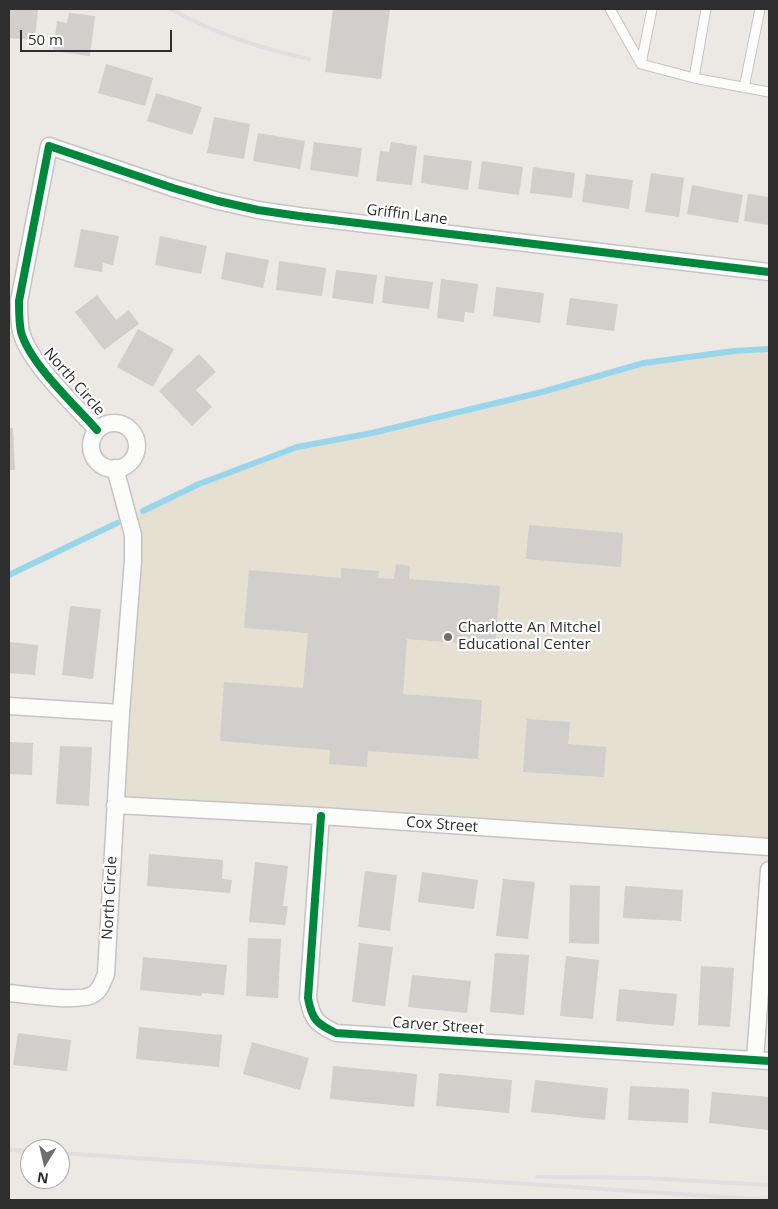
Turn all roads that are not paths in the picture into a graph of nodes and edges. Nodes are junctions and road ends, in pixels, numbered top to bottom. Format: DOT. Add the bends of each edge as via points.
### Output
graph roads {
  1 [pos="610,9"];
  2 [pos="652,9"];
  3 [pos="706,9"];
  4 [pos="760,9"];
  5 [pos="641,64"];
  6 [pos="694,78"];
  7 [pos="744,88"];
  8 [pos="769,92"];
  9 [pos="49,146"];
  10 [pos="769,272"];
  11 [pos="97,430"];
  12 [pos="115,468"];
  13 [pos="9,706"];
  14 [pos="122,713"];
  15 [pos="116,806"];
  16 [pos="321,816"];
  17 [pos="769,847"];
  18 [pos="769,870"];
  19 [pos="9,993"];
  20 [pos="762,1061"];
  1 -- 5 [label="lane"];
  2 -- 5 [label="lane"];
  3 -- 6 [label="lane"];
  4 -- 7 [label="lane"];
  5 -- 6 [label="lane"];
  6 -- 7 [label="lane"];
  7 -- 8 [label="lane"];
  9 -- 10 [label="street, Griffin Lane" via="173,188 258,210"];
  9 -- 11 [label="street, North Circle" via="19,302 19,317 28,348 37,363"];
  11 -- 12 [label="street, North Circle" via="91,444 95,459 107,468"];
  11 -- 12 [label="street, North Circle" via="117,423 130,429 134,435 134,456 123,466"];
  12 -- 14 [label="street, North Circle" via="132,535 133,561"];
  13 -- 14 [label="street"];
  14 -- 15 [label="street, North Circle"];
  15 -- 16 [label="street, Cox Street"];
  15 -- 19 [label="street, North Circle" via="106,974 102,985 94,994 84,998"];
  16 -- 17 [label="street, Cox Street"];
  16 -- 20 [label="street, Carver Street" via="308,998 311,1014 321,1026 336,1033"];
  18 -- 20 [label="street"];
}
